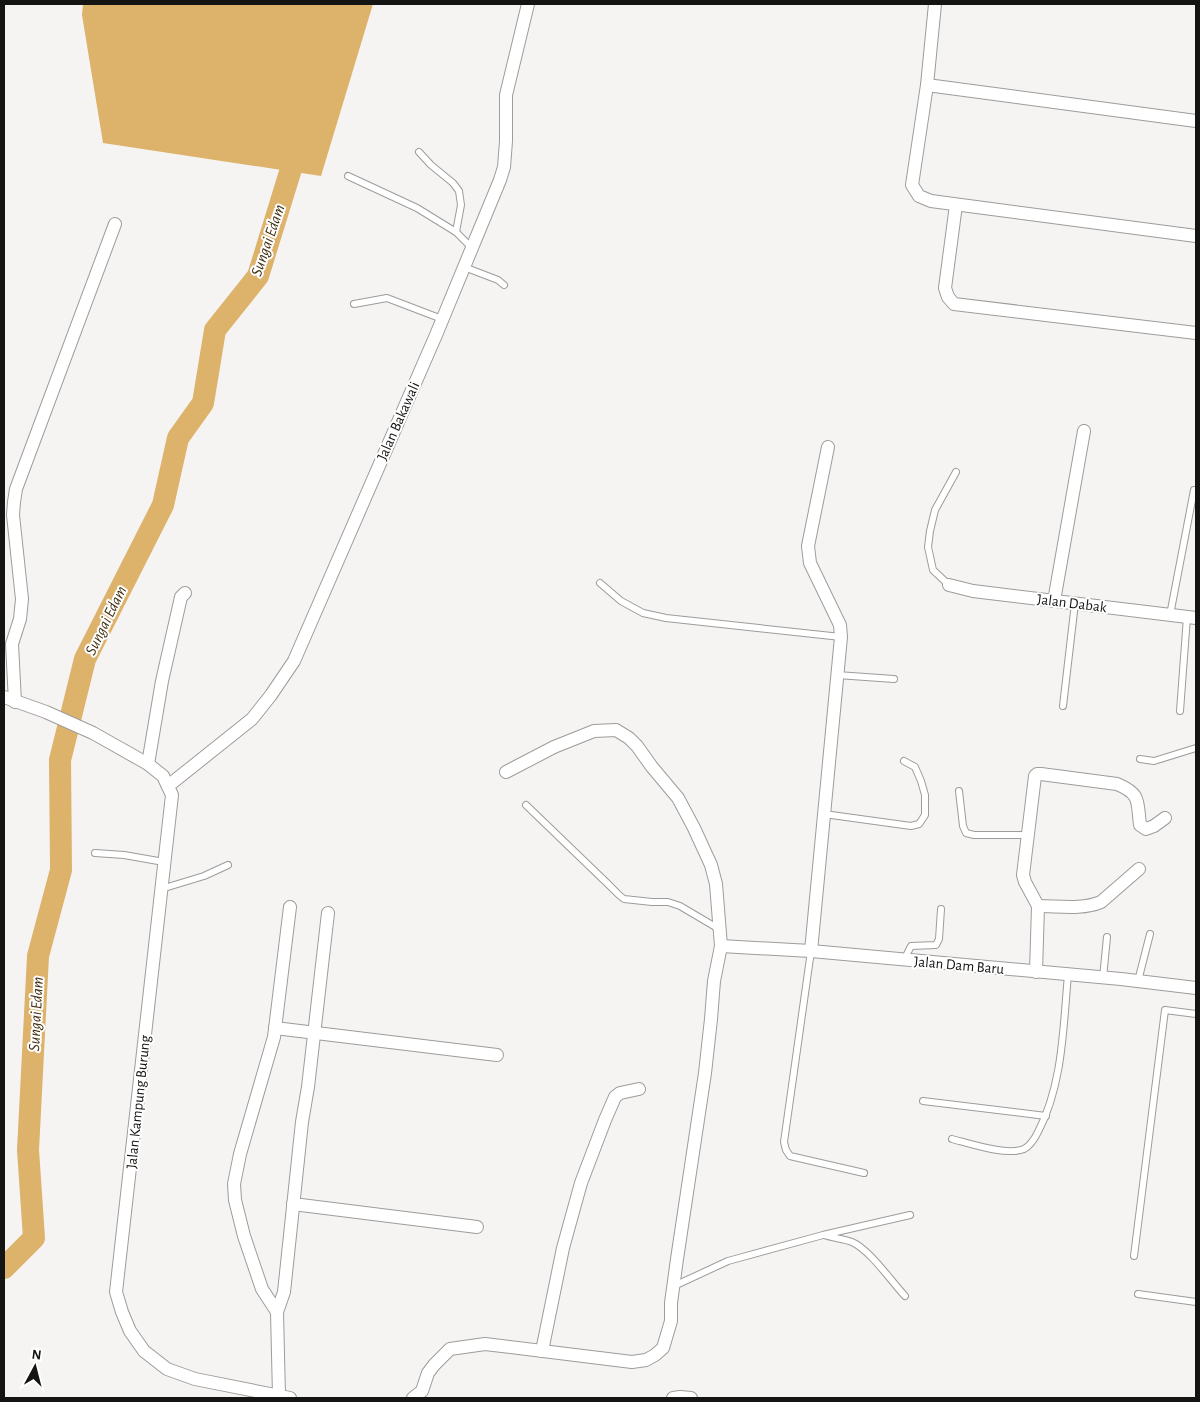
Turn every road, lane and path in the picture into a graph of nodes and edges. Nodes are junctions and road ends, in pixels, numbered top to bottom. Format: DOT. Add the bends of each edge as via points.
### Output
graph roads {
  1 [pos="528,4"];
  2 [pos="935,4"];
  3 [pos="927,85"];
  4 [pos="1196,121"];
  5 [pos="419,152"];
  6 [pos="348,176"];
  7 [pos="956,204"];
  8 [pos="115,224"];
  9 [pos="456,232"];
  10 [pos="1196,236"];
  11 [pos="472,248"];
  12 [pos="464,267"];
  13 [pos="504,285"];
  14 [pos="354,304"];
  15 [pos="442,320"];
  16 [pos="1196,333"];
  17 [pos="1084,431"];
  18 [pos="828,447"];
  19 [pos="956,472"];
  20 [pos="1194,490"];
  21 [pos="600,583"];
  22 [pos="949,585"];
  23 [pos="185,593"];
  24 [pos="1054,600"];
  25 [pos="1074,603"];
  26 [pos="1170,615"];
  27 [pos="1192,618"];
  28 [pos="841,637"];
  29 [pos="837,675"];
  30 [pos="894,679"];
  31 [pos="9,699"];
  32 [pos="1063,706"];
  33 [pos="1180,711"];
  34 [pos="1196,748"];
  35 [pos="1140,759"];
  36 [pos="904,761"];
  37 [pos="148,764"];
  38 [pos="506,772"];
  39 [pos="168,786"];
  40 [pos="959,791"];
  41 [pos="526,805"];
  42 [pos="824,814"];
  43 [pos="1165,818"];
  44 [pos="1028,835"];
  45 [pos="95,853"];
  46 [pos="164,862"];
  47 [pos="228,865"];
  48 [pos="1139,869"];
  49 [pos="161,890"];
  50 [pos="1038,906"];
  51 [pos="290,907"];
  52 [pos="941,909"];
  53 [pos="328,913"];
  54 [pos="720,930"];
  55 [pos="1150,934"];
  56 [pos="1107,937"];
  57 [pos="721,946"];
  58 [pos="811,951"];
  59 [pos="904,960"];
  60 [pos="1036,972"];
  61 [pos="1068,975"];
  62 [pos="1103,978"];
  63 [pos="1138,981"];
  64 [pos="1196,988"];
  65 [pos="1196,1014"];
  66 [pos="275,1028"];
  67 [pos="314,1034"];
  68 [pos="497,1055"];
  69 [pos="639,1089"];
  70 [pos="922,1101"];
  71 [pos="1046,1116"];
  72 [pos="952,1140"];
  73 [pos="864,1173"];
  74 [pos="294,1204"];
  75 [pos="910,1215"];
  76 [pos="478,1227"];
  77 [pos="823,1235"];
  78 [pos="1134,1256"];
  79 [pos="674,1286"];
  80 [pos="1138,1294"];
  81 [pos="905,1296"];
  82 [pos="1196,1302"];
  83 [pos="277,1312"];
  84 [pos="542,1351"];
  85 [pos="420,1396"];
  86 [pos="284,1397"];
  87 [pos="673,1398"];
  88 [pos="691,1398"];
  1 -- 11 [label="street, Jalan Bakawali" via="506,94 504,167"];
  2 -- 3 [label="street"];
  3 -- 4 [label="street"];
  3 -- 7 [label="street" via="912,185 919,196"];
  5 -- 9 [label="lane" via="459,191"];
  6 -- 9 [label="lane" via="417,208"];
  7 -- 10 [label="street"];
  7 -- 16 [label="street" via="945,288 954,304"];
  8 -- 31 [label="street" via="16,489 13,515 22,599 12,644"];
  9 -- 11 [label="lane"];
  11 -- 12 [label="street, Jalan Bakawali"];
  12 -- 13 [label="lane"];
  12 -- 15 [label="street, Jalan Bakawali"];
  14 -- 15 [label="lane" via="387,298"];
  15 -- 39 [label="street, Jalan Bakawali" via="294,661 252,719"];
  17 -- 24 [label="street"];
  18 -- 28 [label="street" via="808,546 810,563 840,625"];
  19 -- 22 [label="lane" via="935,510 928,547 933,570"];
  20 -- 26 [label="lane"];
  21 -- 28 [label="lane" via="621,601 643,613"];
  22 -- 24 [label="street, Jalan Dabak"];
  23 -- 37 [label="street" via="181,597 162,681"];
  24 -- 25 [label="street, Jalan Dabak"];
  25 -- 26 [label="street, Jalan Dabak"];
  25 -- 32 [label="lane"];
  26 -- 27 [label="street, Jalan Dabak"];
  27 -- 33 [label="lane"];
  28 -- 29 [label="street"];
  29 -- 30 [label="lane"];
  29 -- 42 [label="street"];
  31 -- 37 [label="street" via="93,733"];
  34 -- 35 [label="lane" via="1154,760"];
  36 -- 42 [label="lane" via="915,766 925,795 925,815 919,824 911,826"];
  37 -- 39 [label="street" via="163,776"];
  38 -- 54 [label="street" via="594,731 616,730 629,738 678,798 694,828 714,875"];
  39 -- 46 [label="street, Jalan Kampung Burung" via="172,795"];
  40 -- 44 [label="lane" via="966,833"];
  41 -- 54 [label="lane" via="618,896 680,906"];
  42 -- 58 [label="street"];
  43 -- 44 [label="street" via="1146,829 1140,825 1137,798 1128,788 1117,784 1036,774"];
  44 -- 50 [label="street" via="1024,875"];
  45 -- 46 [label="lane"];
  46 -- 49 [label="street, Jalan Kampung Burung"];
  47 -- 49 [label="lane"];
  48 -- 50 [label="street" via="1096,904"];
  49 -- 86 [label="street, Jalan Kampung Burung" via="116,1292 130,1331 144,1351 167,1369 195,1379"];
  50 -- 60 [label="street"];
  51 -- 66 [label="street"];
  52 -- 59 [label="lane" via="936,945 911,946"];
  53 -- 67 [label="street"];
  54 -- 57 [label="street"];
  55 -- 63 [label="lane"];
  56 -- 62 [label="lane"];
  57 -- 58 [label="street, Jalan Dam Baru"];
  57 -- 79 [label="street"];
  58 -- 59 [label="street, Jalan Dam Baru"];
  58 -- 73 [label="lane" via="784,1142 790,1156"];
  59 -- 60 [label="street, Jalan Dam Baru"];
  60 -- 61 [label="street, Jalan Dam Baru"];
  61 -- 62 [label="street, Jalan Dam Baru"];
  61 -- 71 [label="lane" via="1056,1086"];
  62 -- 63 [label="street, Jalan Dam Baru"];
  63 -- 64 [label="street, Jalan Dam Baru"];
  65 -- 78 [label="lane" via="1165,1010"];
  66 -- 67 [label="street"];
  66 -- 83 [label="street" via="234,1184 244,1236 262,1289"];
  67 -- 68 [label="street"];
  67 -- 74 [label="street"];
  69 -- 84 [label="street" via="620,1092 615,1097 581,1183 563,1248"];
  70 -- 71 [label="lane"];
  71 -- 72 [label="lane" via="1034,1140 1025,1149 1007,1152"];
  74 -- 76 [label="street"];
  74 -- 83 [label="street" via="284,1292"];
  75 -- 77 [label="lane"];
  77 -- 79 [label="lane" via="728,1261"];
  77 -- 81 [label="lane" via="859,1247"];
  79 -- 84 [label="street" via="671,1321 663,1348 655,1356 632,1362"];
  80 -- 82 [label="lane"];
  83 -- 86 [label="street"];
  84 -- 85 [label="street" via="485,1344 450,1348 428,1373"];
  87 -- 88 [label="street"];
}
